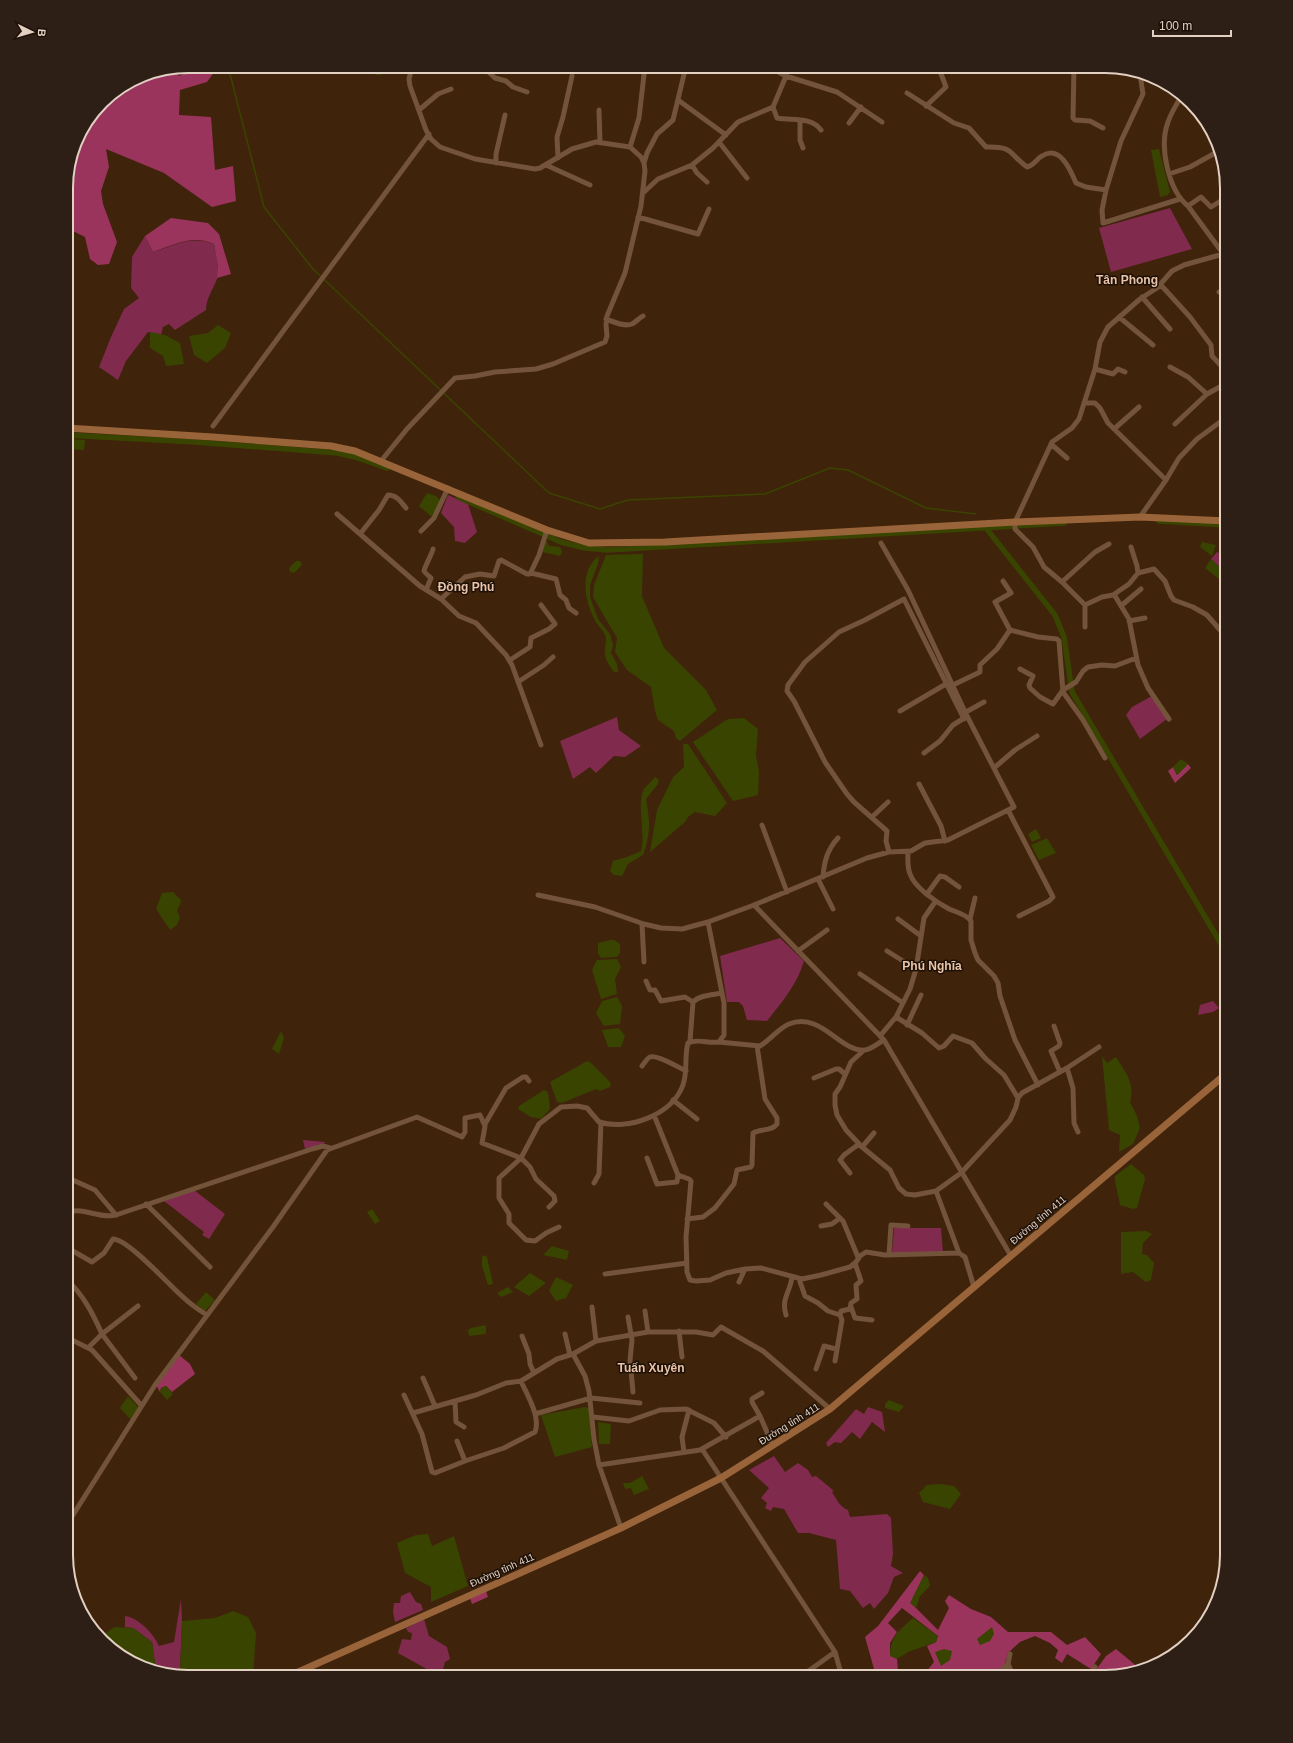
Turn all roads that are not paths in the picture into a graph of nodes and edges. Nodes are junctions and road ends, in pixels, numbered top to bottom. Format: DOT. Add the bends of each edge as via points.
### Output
graph roads {
  1 [pos="410,73"];
  2 [pos="490,73"];
  3 [pos="644,73"];
  4 [pos="684,73"];
  5 [pos="780,73"];
  6 [pos="787,73"];
  7 [pos="941,73"];
  8 [pos="1074,73"];
  9 [pos="572,76"];
  10 [pos="786,76"];
  11 [pos="1141,79"];
  12 [pos="451,89"];
  13 [pos="527,92"];
  14 [pos="907,93"];
  15 [pos="678,100"];
  16 [pos="1179,100"];
  17 [pos="926,106"];
  18 [pos="861,107"];
  19 [pos="773,108"];
  20 [pos="419,110"];
  21 [pos="599,110"];
  22 [pos="505,115"];
  23 [pos="800,120"];
  24 [pos="882,122"];
  25 [pos="850,123"];
  26 [pos="1103,128"];
  27 [pos="821,130"];
  28 [pos="429,134"];
  29 [pos="726,135"];
  30 [pos="719,142"];
  31 [pos="600,143"];
  32 [pos="630,146"];
  33 [pos="803,148"];
  34 [pos="1214,153"];
  35 [pos="558,158"];
  36 [pos="496,163"];
  37 [pos="644,163"];
  38 [pos="546,165"];
  39 [pos="692,165"];
  40 [pos="1169,174"];
  41 [pos="747,178"];
  42 [pos="707,182"];
  43 [pos="590,184"];
  44 [pos="1106,190"];
  45 [pos="643,193"];
  46 [pos="1180,199"];
  47 [pos="1220,201"];
  48 [pos="1188,206"];
  49 [pos="709,209"];
  50 [pos="638,217"];
  51 [pos="1218,248"];
  52 [pos="1220,250"];
  53 [pos="1220,255"];
  54 [pos="1160,284"];
  55 [pos="1142,297"];
  56 [pos="642,316"];
  57 [pos="1119,317"];
  58 [pos="606,319"];
  59 [pos="1170,328"];
  60 [pos="1153,345"];
  61 [pos="1220,365"];
  62 [pos="1170,367"];
  63 [pos="1095,369"];
  64 [pos="1125,372"];
  65 [pos="1220,387"];
  66 [pos="1207,394"];
  67 [pos="1084,403"];
  68 [pos="1139,407"];
  69 [pos="1220,422"];
  70 [pos="1175,424"];
  71 [pos="213,426"];
  72 [pos="73,428"];
  73 [pos="1114,429"];
  74 [pos="1051,444"];
  75 [pos="1068,458"];
  76 [pos="381,461"];
  77 [pos="1166,480"];
  78 [pos="448,490"];
  79 [pos="406,508"];
  80 [pos="337,514"];
  81 [pos="1140,517"];
  82 [pos="1220,521"];
  83 [pos="1015,526"];
  84 [pos="421,531"];
  85 [pos="546,533"];
  86 [pos="360,534"];
  87 [pos="881,544"];
  88 [pos="1109,544"];
  89 [pos="1131,547"];
  90 [pos="433,549"];
  91 [pos="531,573"];
  92 [pos="1138,573"];
  93 [pos="1003,580"];
  94 [pos="1062,582"];
  95 [pos="1141,589"];
  96 [pos="426,590"];
  97 [pos="1113,595"];
  98 [pos="441,599"];
  99 [pos="541,605"];
  100 [pos="1085,605"];
  101 [pos="1122,605"];
  102 [pos="576,612"];
  103 [pos="1144,618"];
  104 [pos="1129,621"];
  105 [pos="1085,627"];
  106 [pos="1010,630"];
  107 [pos="1220,630"];
  108 [pos="553,657"];
  109 [pos="1136,658"];
  110 [pos="510,660"];
  111 [pos="1020,669"];
  112 [pos="518,682"];
  113 [pos="946,684"];
  114 [pos="953,685"];
  115 [pos="1063,690"];
  116 [pos="984,702"];
  117 [pos="900,711"];
  118 [pos="965,716"];
  119 [pos="1169,719"];
  120 [pos="1037,736"];
  121 [pos="541,745"];
  122 [pos="924,753"];
  123 [pos="1105,758"];
  124 [pos="994,768"];
  125 [pos="919,784"];
  126 [pos="888,802"];
  127 [pos="1008,810"];
  128 [pos="872,817"];
  129 [pos="762,826"];
  130 [pos="838,838"];
  131 [pos="945,841"];
  132 [pos="889,852"];
  133 [pos="908,852"];
  134 [pos="821,878"];
  135 [pos="959,887"];
  136 [pos="787,892"];
  137 [pos="927,894"];
  138 [pos="538,895"];
  139 [pos="975,898"];
  140 [pos="935,902"];
  141 [pos="754,905"];
  142 [pos="833,909"];
  143 [pos="1019,916"];
  144 [pos="898,919"];
  145 [pos="970,919"];
  146 [pos="708,922"];
  147 [pos="642,924"];
  148 [pos="827,930"];
  149 [pos="921,936"];
  150 [pos="798,951"];
  151 [pos="887,951"];
  152 [pos="644,962"];
  153 [pos="916,969"];
  154 [pos="860,974"];
  155 [pos="646,981"];
  156 [pos="722,993"];
  157 [pos="921,995"];
  158 [pos="692,1002"];
  159 [pos="903,1004"];
  160 [pos="896,1018"];
  161 [pos="907,1026"];
  162 [pos="1054,1026"];
  163 [pos="882,1038"];
  164 [pos="690,1041"];
  165 [pos="719,1042"];
  166 [pos="757,1046"];
  167 [pos="1099,1047"];
  168 [pos="863,1051"];
  169 [pos="642,1066"];
  170 [pos="1067,1068"];
  171 [pos="686,1071"];
  172 [pos="1060,1072"];
  173 [pos="845,1074"];
  174 [pos="814,1078"];
  175 [pos="1220,1079"];
  176 [pos="529,1081"];
  177 [pos="1038,1084"];
  178 [pos="1018,1098"];
  179 [pos="673,1100"];
  180 [pos="654,1115"];
  181 [pos="697,1119"];
  182 [pos="601,1122"];
  183 [pos="485,1124"];
  184 [pos="1078,1132"];
  185 [pos="874,1133"];
  186 [pos="860,1146"];
  187 [pos="330,1148"];
  188 [pos="521,1158"];
  189 [pos="647,1158"];
  190 [pos="961,1172"];
  191 [pos="850,1174"];
  192 [pos="678,1175"];
  193 [pos="73,1180"];
  194 [pos="594,1183"];
  195 [pos="936,1191"];
  196 [pos="146,1204"];
  197 [pos="826,1204"];
  198 [pos="549,1206"];
  199 [pos="73,1211"];
  200 [pos="116,1215"];
  201 [pos="840,1218"];
  202 [pos="687,1219"];
  203 [pos="821,1226"];
  204 [pos="908,1226"];
  205 [pos="559,1227"];
  206 [pos="73,1251"];
  207 [pos="960,1253"];
  208 [pos="889,1255"];
  209 [pos="1011,1256"];
  210 [pos="858,1257"];
  211 [pos="687,1263"];
  212 [pos="855,1263"];
  213 [pos="210,1267"];
  214 [pos="745,1269"];
  215 [pos="605,1274"];
  216 [pos="792,1277"];
  217 [pos="800,1279"];
  218 [pos="739,1282"];
  219 [pos="73,1285"];
  220 [pos="974,1287"];
  221 [pos="138,1306"];
  222 [pos="592,1307"];
  223 [pos="851,1307"];
  224 [pos="645,1311"];
  225 [pos="786,1315"];
  226 [pos="840,1315"];
  227 [pos="207,1316"];
  228 [pos="628,1317"];
  229 [pos="872,1320"];
  230 [pos="648,1332"];
  231 [pos="680,1332"];
  232 [pos="102,1334"];
  233 [pos="565,1334"];
  234 [pos="522,1336"];
  235 [pos="631,1336"];
  236 [pos="73,1340"];
  237 [pos="596,1341"];
  238 [pos="88,1348"];
  239 [pos="836,1349"];
  240 [pos="572,1355"];
  241 [pos="682,1357"];
  242 [pos="834,1361"];
  243 [pos="816,1369"];
  244 [pos="534,1373"];
  245 [pos="135,1378"];
  246 [pos="423,1378"];
  247 [pos="521,1381"];
  248 [pos="633,1392"];
  249 [pos="762,1393"];
  250 [pos="404,1395"];
  251 [pos="591,1398"];
  252 [pos="455,1401"];
  253 [pos="640,1403"];
  254 [pos="141,1405"];
  255 [pos="435,1406"];
  256 [pos="830,1409"];
  257 [pos="689,1410"];
  258 [pos="413,1413"];
  259 [pos="535,1414"];
  260 [pos="760,1416"];
  261 [pos="593,1417"];
  262 [pos="464,1427"];
  263 [pos="726,1437"];
  264 [pos="457,1441"];
  265 [pos="773,1446"];
  266 [pos="702,1449"];
  267 [pos="684,1452"];
  268 [pos="465,1461"];
  269 [pos="599,1465"];
  270 [pos="721,1478"];
  271 [pos="73,1515"];
  272 [pos="620,1528"];
  273 [pos="835,1652"];
  274 [pos="1010,1654"];
  275 [pos="1008,1664"];
  276 [pos="1095,1667"];
  277 [pos="303,1670"];
  278 [pos="810,1670"];
  279 [pos="840,1670"];
  280 [pos="1002,1670"];
  281 [pos="1011,1670"];
  282 [pos="1093,1670"];
  1 -- 20 [label="street" via="410,86"];
  2 -- 13 [label="street"];
  3 -- 32 [label="street" via="639,118"];
  4 -- 15 [label="street"];
  5 -- 10 [label="street"];
  6 -- 10 [label="street"];
  7 -- 17 [label="street" via="946,87"];
  8 -- 26 [label="street" via="1073,118 1077,121 1090,121"];
  9 -- 35 [label="street" via="564,117 557,137"];
  10 -- 18 [label="street" via="837,92"];
  10 -- 19 [label="street"];
  11 -- 44 [label="street" via="1143,94 1121,141"];
  12 -- 20 [label="street" via="438,94"];
  14 -- 17 [label="street"];
  15 -- 29 [label="street"];
  15 -- 37 [label="street" via="673,120 658,134"];
  16 -- 40 [label="street" via="1167,123 1164,139"];
  17 -- 44 [label="street" via="954,123 969,128 986,147 1008,149 1027,167 1050,153 1060,156 1068,164 1076,183"];
  18 -- 24 [label="street"];
  18 -- 25 [label="street"];
  19 -- 23 [label="street" via="777,118"];
  19 -- 29 [label="street" via="738,122"];
  20 -- 28 [label="street"];
  21 -- 31 [label="street"];
  22 -- 36 [label="street"];
  23 -- 27 [label="street" via="811,122"];
  23 -- 33 [label="street" via="800,140"];
  28 -- 36 [label="street" via="434,142 445,150"];
  28 -- 71 [label="street"];
  29 -- 30 [label="street"];
  30 -- 39 [label="street"];
  30 -- 41 [label="street"];
  31 -- 32 [label="street"];
  31 -- 35 [label="street" via="592,142 580,146"];
  32 -- 37 [label="street"];
  34 -- 40 [label="street" via="1190,167"];
  35 -- 38 [label="street"];
  36 -- 38 [label="street" via="530,169"];
  37 -- 45 [label="street"];
  38 -- 43 [label="street"];
  39 -- 42 [label="street" via="696,173"];
  39 -- 45 [label="street" via="658,179"];
  40 -- 46 [label="street"];
  44 -- 46 [label="street" via="1102,210 1103,223"];
  45 -- 50 [label="street"];
  46 -- 48 [label="street"];
  47 -- 48 [label="street" via="1211,207 1201,197"];
  48 -- 51 [label="street"];
  49 -- 50 [label="street" via="698,234"];
  50 -- 58 [label="street" via="625,273"];
  51 -- 52 [label="street"];
  53 -- 54 [label="street" via="1176,268"];
  54 -- 55 [label="street"];
  54 -- 61 [label="street" via="1211,345 1212,356"];
  55 -- 57 [label="street"];
  55 -- 59 [label="street"];
  56 -- 58 [label="street" via="630,324 619,324"];
  57 -- 60 [label="street"];
  57 -- 63 [label="street" via="1102,336"];
  58 -- 76 [label="street" via="606,340 553,364 536,369 455,378"];
  62 -- 66 [label="street" via="1188,377"];
  63 -- 64 [label="street" via="1113,374 1118,369"];
  63 -- 67 [label="street"];
  65 -- 66 [label="street"];
  66 -- 70 [label="street"];
  67 -- 73 [label="street" via="1095,403"];
  67 -- 74 [label="street" via="1076,424"];
  68 -- 73 [label="street"];
  69 -- 77 [label="street" via="1183,453"];
  72 -- 76 [label="main road" via="331,446 355,451"];
  73 -- 77 [label="street"];
  74 -- 75 [label="street"];
  74 -- 83 [label="street"];
  76 -- 78 [label="main road"];
  77 -- 81 [label="street"];
  78 -- 84 [label="street" via="434,518"];
  78 -- 85 [label="main road"];
  79 -- 86 [label="street" via="398,498 388,495"];
  80 -- 86 [label="street"];
  81 -- 82 [label="main road"];
  81 -- 83 [label="main road"];
  83 -- 85 [label="main road" via="589,544"];
  83 -- 94 [label="street" via="1033,547 1044,567"];
  85 -- 91 [label="street"];
  86 -- 96 [label="street"];
  87 -- 114 [label="street" via="908,590"];
  88 -- 94 [label="street" via="1095,552"];
  89 -- 92 [label="street"];
  90 -- 96 [label="street" via="424,569 431,578"];
  91 -- 98 [label="street" via="527,574 501,560 498,561 494,576 480,574 465,577"];
  91 -- 102 [label="street" via="556,579 560,596"];
  92 -- 97 [label="street" via="1132,582"];
  92 -- 107 [label="street" via="1154,569 1165,581 1174,600 1207,615"];
  93 -- 106 [label="street" via="1011,593 995,602"];
  94 -- 100 [label="street"];
  95 -- 101 [label="street"];
  96 -- 98 [label="street"];
  97 -- 100 [label="street"];
  97 -- 101 [label="street"];
  98 -- 110 [label="street" via="459,616 476,623"];
  99 -- 110 [label="street" via="555,624 531,638 530,647"];
  100 -- 105 [label="street"];
  101 -- 104 [label="street"];
  103 -- 104 [label="street"];
  104 -- 109 [label="street"];
  106 -- 114 [label="street" via="997,649 980,665 980,672"];
  106 -- 115 [label="street" via="1059,640"];
  108 -- 112 [label="street"];
  109 -- 115 [label="street" via="1115,666 1088,667 1076,682"];
  109 -- 119 [label="street" via="1148,688"];
  110 -- 112 [label="street"];
  111 -- 115 [label="street" via="1033,676 1029,687 1052,704"];
  112 -- 121 [label="street"];
  113 -- 117 [label="street"];
  113 -- 118 [label="street"];
  113 -- 128 [label="street" via="905,600 902,599 839,632 804,662 788,685 787,691 828,767 850,799"];
  114 -- 118 [label="street"];
  115 -- 123 [label="street"];
  116 -- 118 [label="street"];
  118 -- 122 [label="street"];
  118 -- 124 [label="street"];
  120 -- 124 [label="street"];
  124 -- 127 [label="street" via="1014,807"];
  125 -- 131 [label="street" via="941,826"];
  126 -- 128 [label="street"];
  127 -- 131 [label="street"];
  127 -- 143 [label="street" via="1053,897"];
  128 -- 132 [label="street" via="887,831"];
  129 -- 136 [label="street"];
  130 -- 134 [label="street" via="828,852"];
  131 -- 133 [label="street" via="925,843"];
  132 -- 133 [label="street"];
  132 -- 134 [label="street" via="867,858"];
  133 -- 137 [label="street" via="912,879"];
  134 -- 136 [label="street"];
  134 -- 142 [label="street"];
  135 -- 137 [label="street" via="940,876"];
  136 -- 141 [label="street"];
  137 -- 140 [label="street"];
  138 -- 147 [label="street" via="595,907"];
  139 -- 145 [label="street"];
  140 -- 145 [label="street"];
  140 -- 149 [label="street" via="924,918"];
  141 -- 146 [label="street"];
  141 -- 150 [label="street"];
  144 -- 149 [label="street"];
  145 -- 177 [label="street" via="971,940 978,960 998,983 1015,1040"];
  146 -- 147 [label="street" via="676,929"];
  146 -- 156 [label="street"];
  147 -- 152 [label="street"];
  148 -- 150 [label="street"];
  149 -- 153 [label="street"];
  150 -- 163 [label="street"];
  151 -- 153 [label="street"];
  153 -- 159 [label="street"];
  154 -- 159 [label="street"];
  155 -- 158 [label="street" via="650,990 655,990 661,1001 685,997"];
  156 -- 158 [label="street" via="702,996"];
  156 -- 165 [label="street" via="725,1022 724,1035"];
  157 -- 161 [label="street"];
  158 -- 164 [label="street"];
  159 -- 160 [label="street"];
  160 -- 161 [label="street"];
  160 -- 163 [label="street"];
  161 -- 178 [label="street" via="920,1032 939,1048 953,1036 972,1043 1004,1075"];
  162 -- 172 [label="street" via="1060,1044 1051,1051"];
  163 -- 168 [label="street"];
  163 -- 190 [label="street"];
  164 -- 165 [label="street"];
  164 -- 171 [label="street" via="685,1051"];
  165 -- 166 [label="street"];
  166 -- 168 [label="street" via="789,1024 801,1023 823,1028 848,1045"];
  166 -- 202 [label="street" via="765,1099 777,1118 777,1124 772,1129 753,1133 752,1165 737,1170 734,1184 715,1208 703,1217"];
  167 -- 170 [label="street"];
  168 -- 173 [label="street" via="851,1062"];
  169 -- 171 [label="street" via="654,1056"];
  170 -- 172 [label="street"];
  170 -- 184 [label="street" via="1073,1088 1074,1123"];
  171 -- 179 [label="street" via="683,1086"];
  172 -- 177 [label="street"];
  173 -- 174 [label="street" via="836,1069"];
  173 -- 186 [label="street" via="835,1094 834,1105 846,1130"];
  175 -- 209 [label="main road, Đường tỉnh 411"];
  176 -- 183 [label="street" via="523,1077 506,1088"];
  177 -- 178 [label="street"];
  178 -- 190 [label="street" via="1011,1118"];
  179 -- 180 [label="street"];
  179 -- 181 [label="street"];
  180 -- 182 [label="street" via="627,1123"];
  180 -- 192 [label="street"];
  182 -- 188 [label="street" via="587,1108 561,1107 539,1124"];
  182 -- 194 [label="street" via="599,1174"];
  183 -- 187 [label="street" via="480,1115 465,1118 465,1132 462,1137 417,1117"];
  183 -- 188 [label="street" via="482,1143"];
  185 -- 186 [label="street"];
  186 -- 191 [label="street" via="840,1160"];
  186 -- 195 [label="street" via="890,1170 899,1188 906,1194"];
  187 -- 196 [label="street" via="323,1146 312,1149"];
  187 -- 227 [label="street"];
  188 -- 198 [label="street" via="536,1179 554,1196 555,1201"];
  188 -- 205 [label="street" via="502,1174 498,1181 499,1198 510,1214 509,1223 530,1242"];
  189 -- 192 [label="street" via="657,1184 675,1183"];
  190 -- 195 [label="street"];
  190 -- 209 [label="street"];
  192 -- 202 [label="street" via="690,1179"];
  193 -- 200 [label="street" via="95,1190"];
  195 -- 207 [label="street"];
  196 -- 200 [label="street"];
  196 -- 213 [label="street"];
  197 -- 201 [label="street"];
  199 -- 200 [label="street" via="107,1217"];
  201 -- 203 [label="street" via="832,1224"];
  201 -- 210 [label="street" via="846,1225"];
  202 -- 211 [label="street"];
  204 -- 208 [label="street" via="891,1224"];
  206 -- 227 [label="street" via="92,1262 104,1253 113,1239 116,1239 133,1249 184,1299"];
  207 -- 208 [label="street"];
  207 -- 220 [label="street" via="965,1257"];
  208 -- 210 [label="street" via="866,1252"];
  209 -- 220 [label="main road, Đường tỉnh 411"];
  210 -- 212 [label="street"];
  211 -- 214 [label="street" via="690,1280 696,1281 710,1280"];
  211 -- 215 [label="street"];
  212 -- 217 [label="street" via="830,1273"];
  212 -- 223 [label="street" via="861,1281 856,1285 857,1299 851,1303"];
  214 -- 216 [label="street" via="761,1268"];
  214 -- 218 [label="street"];
  216 -- 217 [label="street"];
  216 -- 225 [label="street" via="783,1304"];
  217 -- 226 [label="street" via="805,1296 828,1311"];
  219 -- 232 [label="street" via="86,1303"];
  220 -- 256 [label="main road, Đường tỉnh 411"];
  221 -- 232 [label="street"];
  222 -- 237 [label="street"];
  223 -- 226 [label="street" via="849,1310 840,1311"];
  223 -- 229 [label="street" via="855,1318"];
  224 -- 230 [label="street"];
  226 -- 239 [label="street" via="842,1320"];
  227 -- 254 [label="street"];
  228 -- 235 [label="street"];
  230 -- 231 [label="street"];
  230 -- 235 [label="street"];
  231 -- 241 [label="street"];
  231 -- 256 [label="street" via="713,1335 722,1327 763,1351"];
  232 -- 238 [label="street"];
  232 -- 245 [label="street"];
  233 -- 240 [label="street"];
  234 -- 244 [label="street"];
  235 -- 237 [label="street"];
  235 -- 248 [label="street"];
  236 -- 238 [label="street"];
  237 -- 240 [label="street"];
  238 -- 254 [label="street"];
  239 -- 242 [label="street"];
  239 -- 243 [label="street" via="824,1346"];
  240 -- 244 [label="street" via="557,1359"];
  240 -- 251 [label="street" via="585,1376"];
  244 -- 247 [label="street"];
  246 -- 255 [label="street"];
  247 -- 252 [label="street" via="506,1383"];
  247 -- 259 [label="street"];
  249 -- 260 [label="street" via="752,1400"];
  250 -- 258 [label="street"];
  251 -- 253 [label="street"];
  251 -- 259 [label="street"];
  251 -- 261 [label="street"];
  252 -- 255 [label="street"];
  252 -- 262 [label="street" via="456,1422"];
  254 -- 271 [label="street"];
  255 -- 258 [label="street"];
  256 -- 265 [label="main road, Đường tỉnh 411"];
  257 -- 261 [label="street" via="660,1410 629,1420"];
  257 -- 263 [label="street" via="714,1423"];
  257 -- 267 [label="street" via="682,1437"];
  258 -- 268 [label="street" via="422,1434 432,1472"];
  259 -- 268 [label="street" via="535,1432 504,1448"];
  260 -- 263 [label="street"];
  260 -- 265 [label="street"];
  261 -- 269 [label="street"];
  263 -- 266 [label="street"];
  264 -- 268 [label="street"];
  265 -- 270 [label="main road, Đường tỉnh 411"];
  266 -- 267 [label="street"];
  266 -- 270 [label="street"];
  267 -- 269 [label="street"];
  269 -- 272 [label="street"];
  270 -- 272 [label="main road, Đường tỉnh 411"];
  270 -- 273 [label="street"];
  272 -- 277 [label="main road, Đường tỉnh 411"];
  273 -- 278 [label="street"];
  273 -- 279 [label="street"];
  274 -- 275 [label="street"];
  275 -- 280 [label="street"];
  275 -- 281 [label="street"];
  276 -- 282 [label="street"];
}
